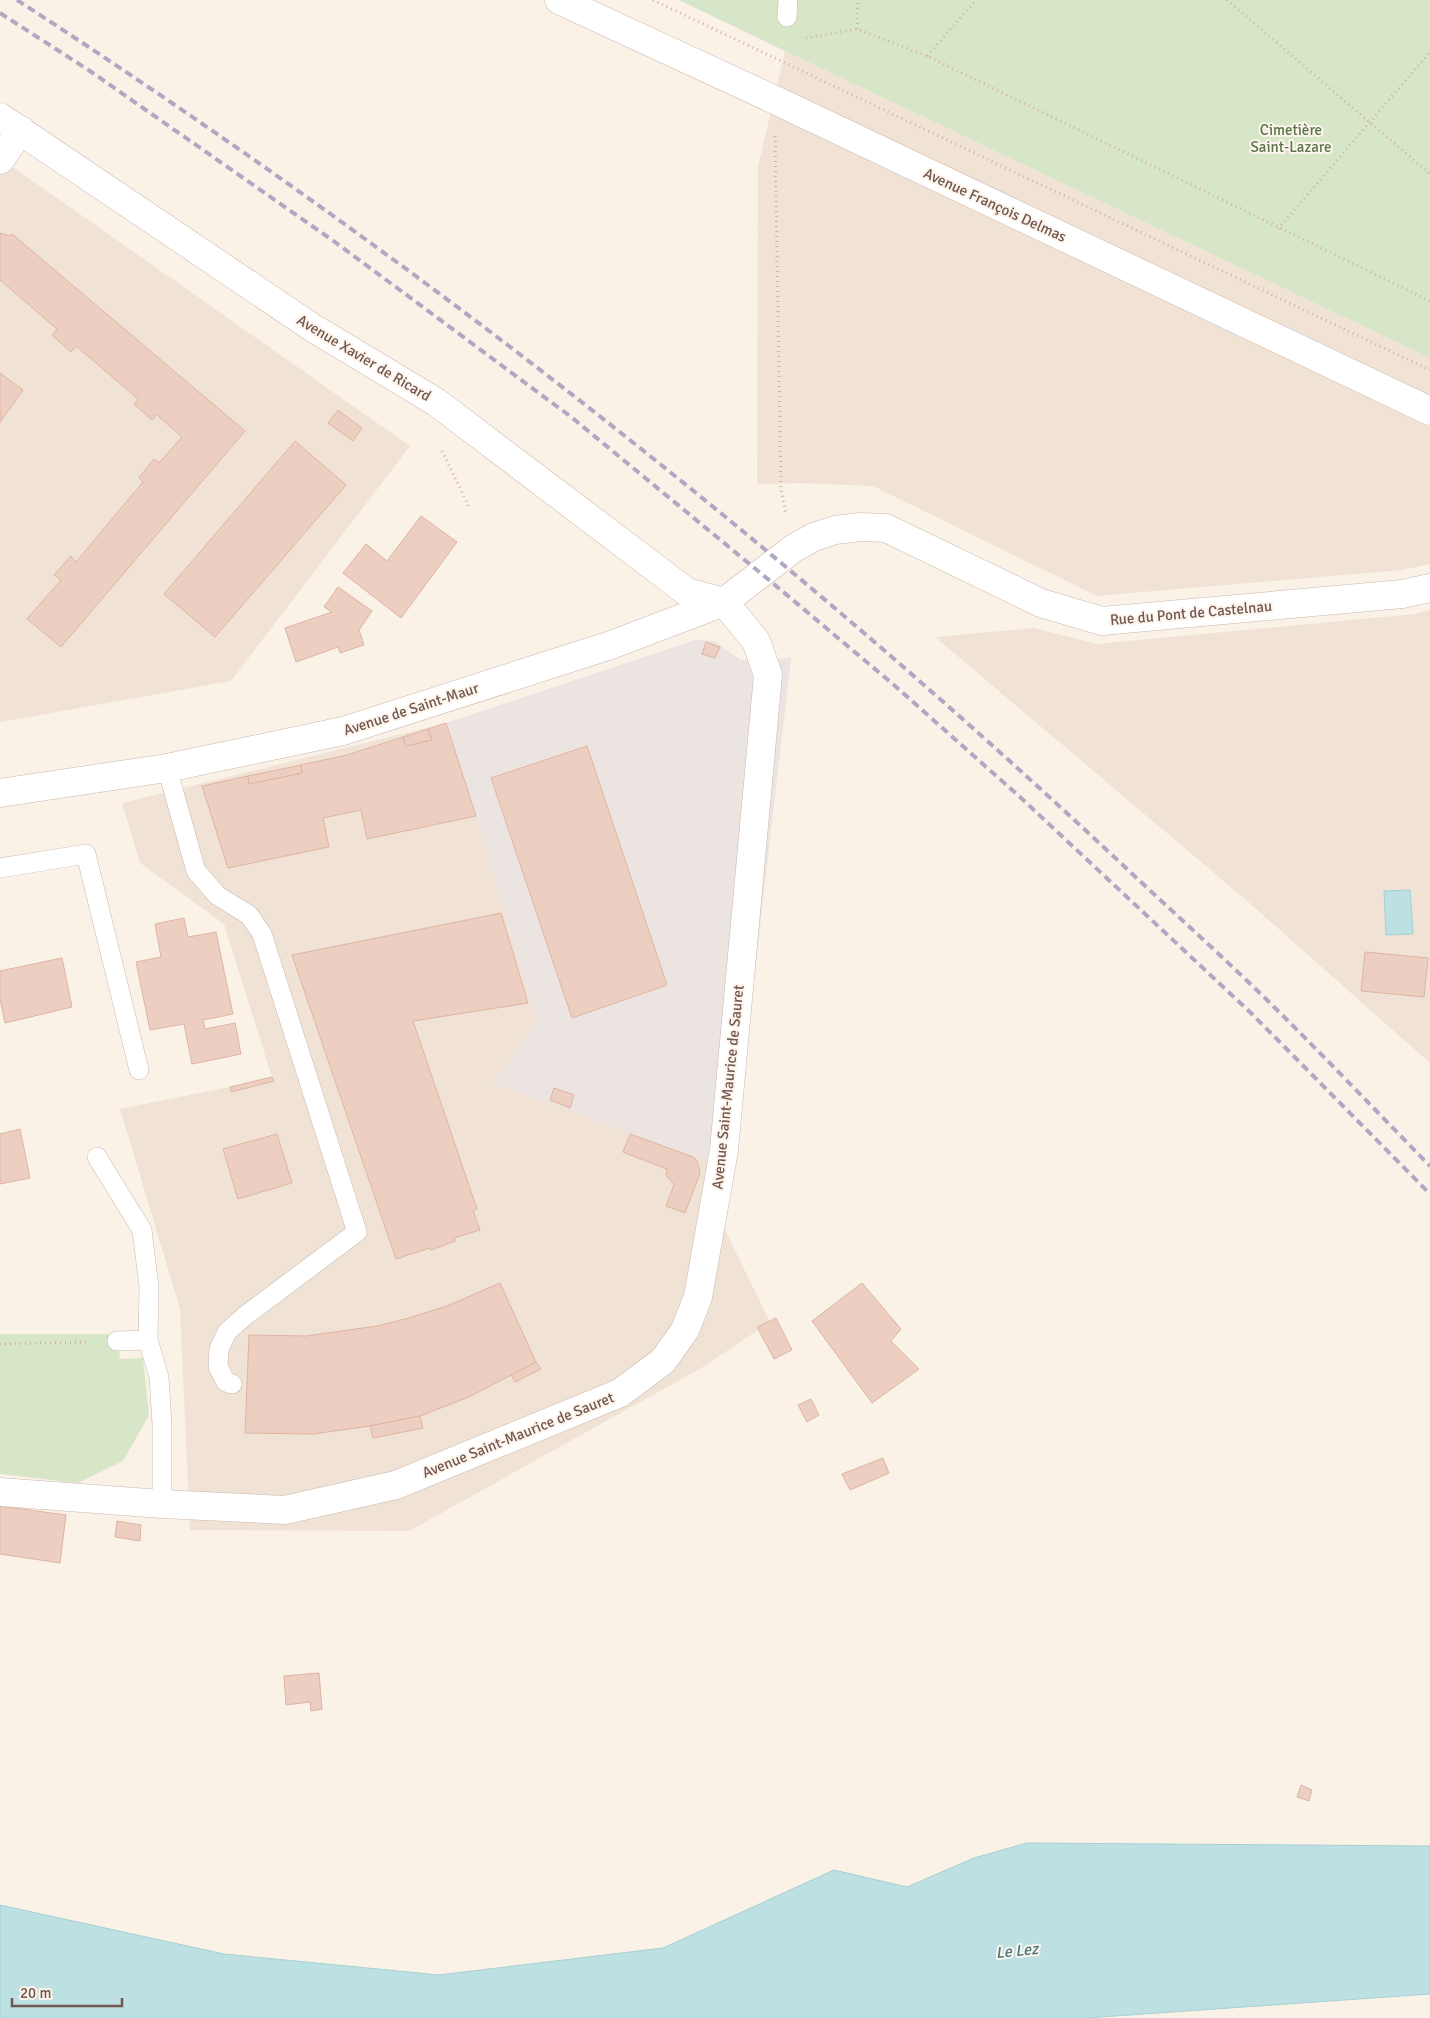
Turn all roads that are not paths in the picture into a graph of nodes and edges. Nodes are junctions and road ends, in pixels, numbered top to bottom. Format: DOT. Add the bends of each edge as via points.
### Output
graph roads {
  1 [pos="559,0"];
  2 [pos="10,124"];
  3 [pos="0,160"];
  4 [pos="1430,412"];
  5 [pos="794,548"];
  6 [pos="1430,588"];
  7 [pos="724,602"];
  8 [pos="167,768"];
  9 [pos="0,793"];
  10 [pos="0,868"];
  11 [pos="139,1070"];
  12 [pos="97,1157"];
  13 [pos="148,1340"];
  14 [pos="117,1341"];
  15 [pos="232,1384"];
  16 [pos="0,1492"];
  17 [pos="162,1504"];
  1 -- 4 [label="street, Avenue François Delmas"];
  2 -- 3 [label="street"];
  2 -- 7 [label="street, Avenue Xavier de Ricard" via="313,328 436,402 687,592"];
  5 -- 6 [label="street, Rue du Pont de Castelnau" via="836,530 886,528 1041,603 1102,621 1402,594"];
  5 -- 7 [label="street, Avenue de Saint-Maur"];
  7 -- 8 [label="street, Avenue de Saint-Maur" via="611,645 343,731"];
  7 -- 17 [label="street, Avenue Saint-Maurice de Sauret" via="756,641 768,674 724,1150 698,1297 685,1330 663,1360 620,1393 396,1485 285,1510"];
  8 -- 9 [label="street, Avenue de Saint-Maur"];
  8 -- 15 [label="lane" via="196,871 218,896 249,915 262,934 357,1232 227,1332 219,1349 218,1367 226,1382"];
  10 -- 11 [label="lane" via="86,854"];
  12 -- 13 [label="lane" via="142,1230 149,1287"];
  13 -- 14 [label="lane"];
  13 -- 17 [label="lane" via="159,1377"];
  16 -- 17 [label="street, Avenue Saint-Maurice de Sauret"];
}
